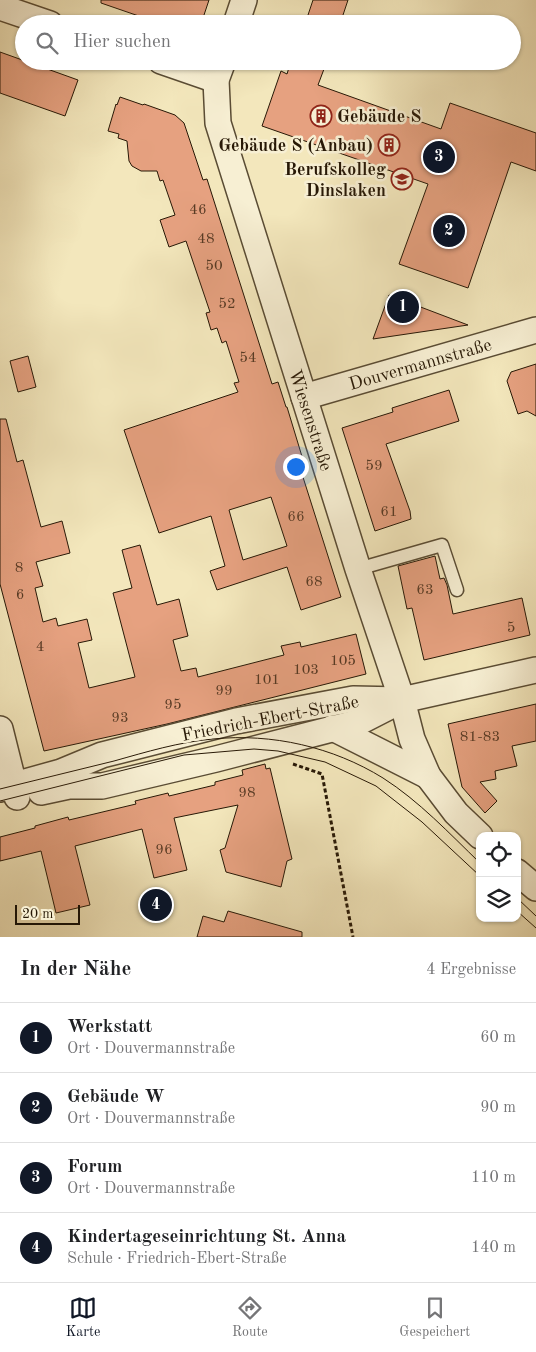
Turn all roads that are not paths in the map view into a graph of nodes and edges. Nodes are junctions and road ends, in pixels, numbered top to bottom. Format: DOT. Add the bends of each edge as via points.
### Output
graph roads {
  1 [pos="244,0"];
  2 [pos="0,7"];
  3 [pos="24,15"];
  4 [pos="239,15"];
  5 [pos="220,71"];
  6 [pos="536,330"];
  7 [pos="304,397"];
  8 [pos="358,569"];
  9 [pos="457,590"];
  10 [pos="536,670"];
  11 [pos="402,700"];
  12 [pos="0,728"];
  13 [pos="333,728"];
  14 [pos="428,776"];
  15 [pos="8,793"];
  16 [pos="476,832"];
  1 -- 4 [label="street"];
  2 -- 3 [label="street"];
  5 -- 7 [label="street, Wiesenstraße" via="218,123"];
  6 -- 7 [label="street, Douvermannstraße"];
  7 -- 8 [label="street, Wiesenstraße"];
  8 -- 9 [label="lane" via="442,545"];
  8 -- 11 [label="street, Wiesenstraße"];
  10 -- 11 [label="street"];
  11 -- 13 [label="street, Friedrich-Ebert-Straße" via="358,722"];
  11 -- 14 [label="street, Wiesenstraße" via="412,739"];
  11 -- 15 [label="street, Friedrich-Ebert-Straße" via="353,699 236,721 102,755"];
  12 -- 15 [label="street"];
  13 -- 14 [label="street, Wiesenstraße"];
  13 -- 15 [label="street, Friedrich-Ebert-Straße" via="102,786"];
  14 -- 16 [label="street, Wiesenstraße" via="456,813"];
}
